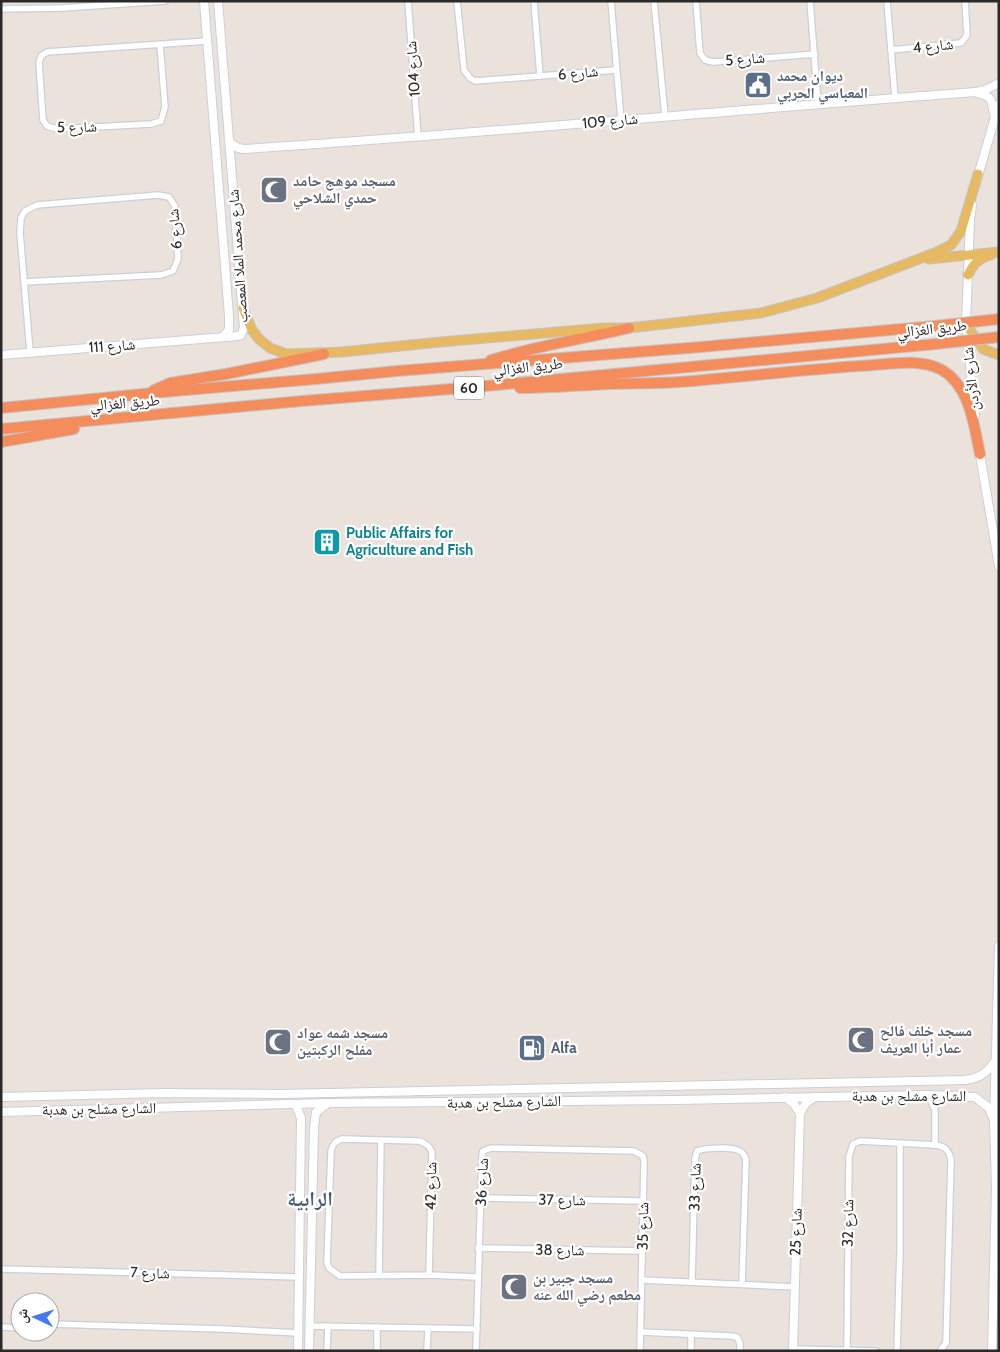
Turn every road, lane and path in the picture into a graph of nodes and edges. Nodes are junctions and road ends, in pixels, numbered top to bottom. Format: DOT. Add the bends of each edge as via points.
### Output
graph roads {
  1 [pos="165,1"];
  2 [pos="204,1"];
  3 [pos="218,1"];
  4 [pos="408,1"];
  5 [pos="457,1"];
  6 [pos="534,1"];
  7 [pos="611,1"];
  8 [pos="654,1"];
  9 [pos="696,1"];
  10 [pos="810,1"];
  11 [pos="887,1"];
  12 [pos="965,1"];
  13 [pos="1,9"];
  14 [pos="207,41"];
  15 [pos="160,44"];
  16 [pos="891,50"];
  17 [pos="815,54"];
  18 [pos="616,70"];
  19 [pos="540,76"];
  20 [pos="999,83"];
  21 [pos="976,92"];
  22 [pos="895,98"];
  23 [pos="999,104"];
  24 [pos="818,105"];
  25 [pos="664,116"];
  26 [pos="995,118"];
  27 [pos="621,120"];
  28 [pos="418,138"];
  29 [pos="230,143"];
  30 [pos="244,149"];
  31 [pos="231,159"];
  32 [pos="978,174"];
  33 [pos="999,253"];
  34 [pos="968,254"];
  35 [pos="917,260"];
  36 [pos="968,275"];
  37 [pos="241,278"];
  38 [pos="226,279"];
  39 [pos="24,282"];
  40 [pos="243,308"];
  41 [pos="999,319"];
  42 [pos="966,324"];
  43 [pos="629,328"];
  44 [pos="223,336"];
  45 [pos="999,337"];
  46 [pos="30,352"];
  47 [pos="324,354"];
  48 [pos="1,355"];
  49 [pos="999,355"];
  50 [pos="474,365"];
  51 [pos="464,388"];
  52 [pos="144,394"];
  53 [pos="1,400"];
  54 [pos="65,403"];
  55 [pos="1,408"];
  56 [pos="124,419"];
  57 [pos="1,429"];
  58 [pos="33,437"];
  59 [pos="1,442"];
  60 [pos="1,446"];
  61 [pos="980,454"];
  62 [pos="999,566"];
  63 [pos="999,946"];
  64 [pos="996,1060"];
  65 [pos="965,1080"];
  66 [pos="678,1086"];
  67 [pos="228,1093"];
  68 [pos="249,1093"];
  69 [pos="928,1095"];
  70 [pos="966,1095"];
  71 [pos="1,1097"];
  72 [pos="785,1097"];
  73 [pos="815,1097"];
  74 [pos="678,1100"];
  75 [pos="328,1103"];
  76 [pos="296,1105"];
  77 [pos="226,1106"];
  78 [pos="250,1106"];
  79 [pos="3,1113"];
  80 [pos="800,1113"];
  81 [pos="994,1120"];
  82 [pos="382,1140"];
  83 [pos="900,1144"];
  84 [pos="935,1145"];
  85 [pos="644,1162"];
  86 [pos="481,1198"];
  87 [pos="644,1201"];
  88 [pos="300,1223"];
  89 [pos="312,1223"];
  90 [pos="478,1248"];
  91 [pos="642,1252"];
  92 [pos="1,1269"];
  93 [pos="378,1275"];
  94 [pos="429,1275"];
  95 [pos="300,1277"];
  96 [pos="478,1277"];
  97 [pos="642,1280"];
  98 [pos="692,1282"];
  99 [pos="742,1284"];
  100 [pos="795,1287"];
  101 [pos="60,1324"];
  102 [pos="309,1326"];
  103 [pos="328,1326"];
  104 [pos="377,1327"];
  105 [pos="428,1328"];
  106 [pos="477,1330"];
  107 [pos="641,1332"];
  108 [pos="299,1333"];
  109 [pos="691,1335"];
  110 [pos="794,1350"];
  111 [pos="847,1350"];
  112 [pos="298,1351"];
  113 [pos="309,1351"];
  114 [pos="327,1351"];
  115 [pos="377,1351"];
  116 [pos="427,1351"];
  117 [pos="476,1351"];
  118 [pos="640,1351"];
  119 [pos="691,1351"];
  120 [pos="740,1351"];
  121 [pos="876,1351"];
  122 [pos="897,1351"];
  123 [pos="940,1351"];
  124 [pos="992,1351"];
  1 -- 13 [label="street"];
  2 -- 14 [label="street, شارع محمد الملا المعصب"];
  3 -- 29 [label="street, شارع محمد الملا المعصب"];
  4 -- 28 [label="street, شارع 104"];
  5 -- 19 [label="street, شارع 6" via="464,70 470,78 482,81"];
  6 -- 19 [label="street, شارع 6"];
  7 -- 18 [label="street, شارع 6"];
  8 -- 25 [label="street"];
  9 -- 17 [label="street, شارع 5" via="700,52 705,60"];
  10 -- 17 [label="street"];
  11 -- 16 [label="street, شارع 4"];
  12 -- 16 [label="street, شارع 4" via="967,35 961,43"];
  14 -- 15 [label="street, شارع 5"];
  14 -- 38 [label="street, شارع محمد الملا المعصب"];
  15 -- 15 [label="street, شارع 5" via="47,52 41,56 43,120 47,126 57,129 161,121 165,108"];
  16 -- 22 [label="street, شارع 4"];
  17 -- 24 [label="street"];
  18 -- 19 [label="street, شارع 6"];
  18 -- 27 [label="street, شارع 6"];
  20 -- 21 [label="street, شارع 109"];
  21 -- 22 [label="street, شارع 109"];
  21 -- 26 [label="street" via="986,94 992,101"];
  22 -- 24 [label="street, شارع 109"];
  23 -- 26 [label="street, شارع الأردن"];
  24 -- 25 [label="street, شارع 109"];
  25 -- 27 [label="street, شارع 109"];
  26 -- 32 [label="street, شارع الأردن"];
  27 -- 28 [label="street, شارع 109"];
  28 -- 30 [label="street, شارع 109"];
  29 -- 30 [label="street, شارع 109"];
  29 -- 31 [label="street, شارع محمد الملا المعصب"];
  30 -- 31 [label="street"];
  31 -- 37 [label="street, شارع محمد الملا المعصب"];
  32 -- 34 [label="street, شارع الأردن"];
  32 -- 35 [label="main road" via="956,239 944,249"];
  33 -- 34 [label="main road"];
  33 -- 36 [label="main road" via="979,260"];
  34 -- 35 [label="main road"];
  34 -- 36 [label="street, شارع الأردن"];
  35 -- 43 [label="main road" via="816,298 767,312"];
  36 -- 42 [label="street, شارع الأردن"];
  37 -- 38 [label="street"];
  37 -- 40 [label="street, شارع محمد الملا المعصب"];
  38 -- 44 [label="street, شارع محمد الملا المعصب" via="229,326"];
  39 -- 39 [label="street, شارع 6" via="21,218 30,207 158,195 169,197 175,206 178,259 173,271 161,275"];
  39 -- 46 [label="street, شارع 6"];
  40 -- 44 [label="street, شارع محمد الملا المعصب" via="243,332 238,336"];
  40 -- 47 [label="main road" via="252,330 270,348 286,354"];
  41 -- 50 [label="highway, طريق الغزالي / 60, bridge" via="700,348"];
  42 -- 49 [label="main road" via="983,349"];
  42 -- 61 [label="street, شارع الأردن"];
  43 -- 47 [label="main road"];
  43 -- 50 [label="highway" via="513,353"];
  44 -- 46 [label="street, شارع 111"];
  45 -- 51 [label="highway, طريق الغزالي / 60, bridge"];
  46 -- 48 [label="street, شارع 111"];
  47 -- 52 [label="highway" via="170,383"];
  50 -- 52 [label="highway, طريق الغزالي / 60"];
  51 -- 56 [label="highway, طريق الغزالي / 60"];
  51 -- 61 [label="highway" via="679,382 809,369 921,364 943,371 959,386"];
  52 -- 54 [label="highway, طريق الغزالي / 60"];
  53 -- 54 [label="highway"];
  54 -- 55 [label="highway, طريق الغزالي / 60"];
  56 -- 57 [label="highway, طريق الغزالي / 60"];
  56 -- 58 [label="highway"];
  58 -- 59 [label="highway"];
  58 -- 60 [label="highway"];
  61 -- 62 [label="street, شارع الأردن"];
  63 -- 64 [label="street"];
  64 -- 65 [label="street, الشارع مشلح بن هدبة" via="982,1076"];
  64 -- 81 [label="street"];
  65 -- 66 [label="street, الشارع مشلح بن هدبة"];
  65 -- 70 [label="street" via="973,1087"];
  66 -- 68 [label="street, الشارع مشلح بن هدبة"];
  66 -- 74 [label="street" via="672,1093"];
  67 -- 68 [label="street, الشارع مشلح بن هدبة"];
  67 -- 71 [label="street, الشارع مشلح بن هدبة"];
  67 -- 77 [label="street" via="232,1099"];
  68 -- 78 [label="street" via="246,1099"];
  69 -- 70 [label="street, الشارع مشلح بن هدبة"];
  69 -- 73 [label="street, الشارع مشلح بن هدبة"];
  69 -- 84 [label="street" via="935,1110"];
  70 -- 81 [label="street, الشارع مشلح بن هدبة" via="985,1104"];
  72 -- 73 [label="street, الشارع مشلح بن هدبة"];
  72 -- 74 [label="street, الشارع مشلح بن هدبة"];
  72 -- 80 [label="street"];
  73 -- 80 [label="street"];
  74 -- 75 [label="street, الشارع مشلح بن هدبة"];
  75 -- 76 [label="street, الشارع مشلح بن هدبة"];
  75 -- 89 [label="street" via="316,1112 314,1127"];
  76 -- 78 [label="street, الشارع مشلح بن هدبة"];
  76 -- 88 [label="street" via="302,1118"];
  77 -- 78 [label="street, الشارع مشلح بن هدبة"];
  77 -- 79 [label="street, الشارع مشلح بن هدبة"];
  80 -- 100 [label="street, شارع 25"];
  81 -- 124 [label="street" via="996,1188"];
  82 -- 93 [label="street"];
  82 -- 93 [label="street, شارع 42" via="342,1139 333,1144 327,1262 329,1268 340,1276"];
  82 -- 94 [label="street, شارع 42" via="425,1142 432,1152"];
  83 -- 84 [label="street, شارع 32"];
  83 -- 111 [label="street, شارع 32" via="860,1141 853,1144 849,1156"];
  83 -- 122 [label="street"];
  84 -- 123 [label="street" via="946,1148 951,1160 946,1343"];
  85 -- 86 [label="street, شارع 36" via="643,1156 634,1151 486,1149 482,1155"];
  85 -- 87 [label="street, شارع 35"];
  86 -- 87 [label="street, شارع 37"];
  86 -- 90 [label="street, شارع 36"];
  87 -- 91 [label="street, شارع 35"];
  88 -- 89 [label="street" via="306,1218"];
  88 -- 95 [label="street"];
  89 -- 102 [label="street"];
  90 -- 91 [label="street, شارع 38"];
  90 -- 96 [label="street, شارع 36"];
  91 -- 97 [label="street, شارع 35"];
  92 -- 95 [label="street, شارع 7"];
  93 -- 94 [label="street, شارع 42"];
  94 -- 96 [label="street, شارع 42"];
  95 -- 108 [label="street"];
  96 -- 106 [label="street, شارع 36"];
  97 -- 98 [label="street"];
  97 -- 107 [label="street, شارع 35"];
  98 -- 99 [label="street"];
  98 -- 99 [label="street, شارع 33" via="697,1151 704,1148 736,1149 746,1159"];
  99 -- 100 [label="street"];
  100 -- 110 [label="street, شارع 25"];
  101 -- 108 [label="street"];
  102 -- 103 [label="street"];
  102 -- 113 [label="street"];
  103 -- 104 [label="street"];
  103 -- 114 [label="street"];
  104 -- 105 [label="street"];
  104 -- 115 [label="street"];
  105 -- 106 [label="street"];
  105 -- 116 [label="street"];
  106 -- 117 [label="street, شارع 36"];
  107 -- 109 [label="street"];
  107 -- 118 [label="street, شارع 35"];
  108 -- 112 [label="street"];
  109 -- 119 [label="street"];
  109 -- 120 [label="street" via="737,1337"];
  110 -- 111 [label="street"];
  111 -- 121 [label="street"];
}
